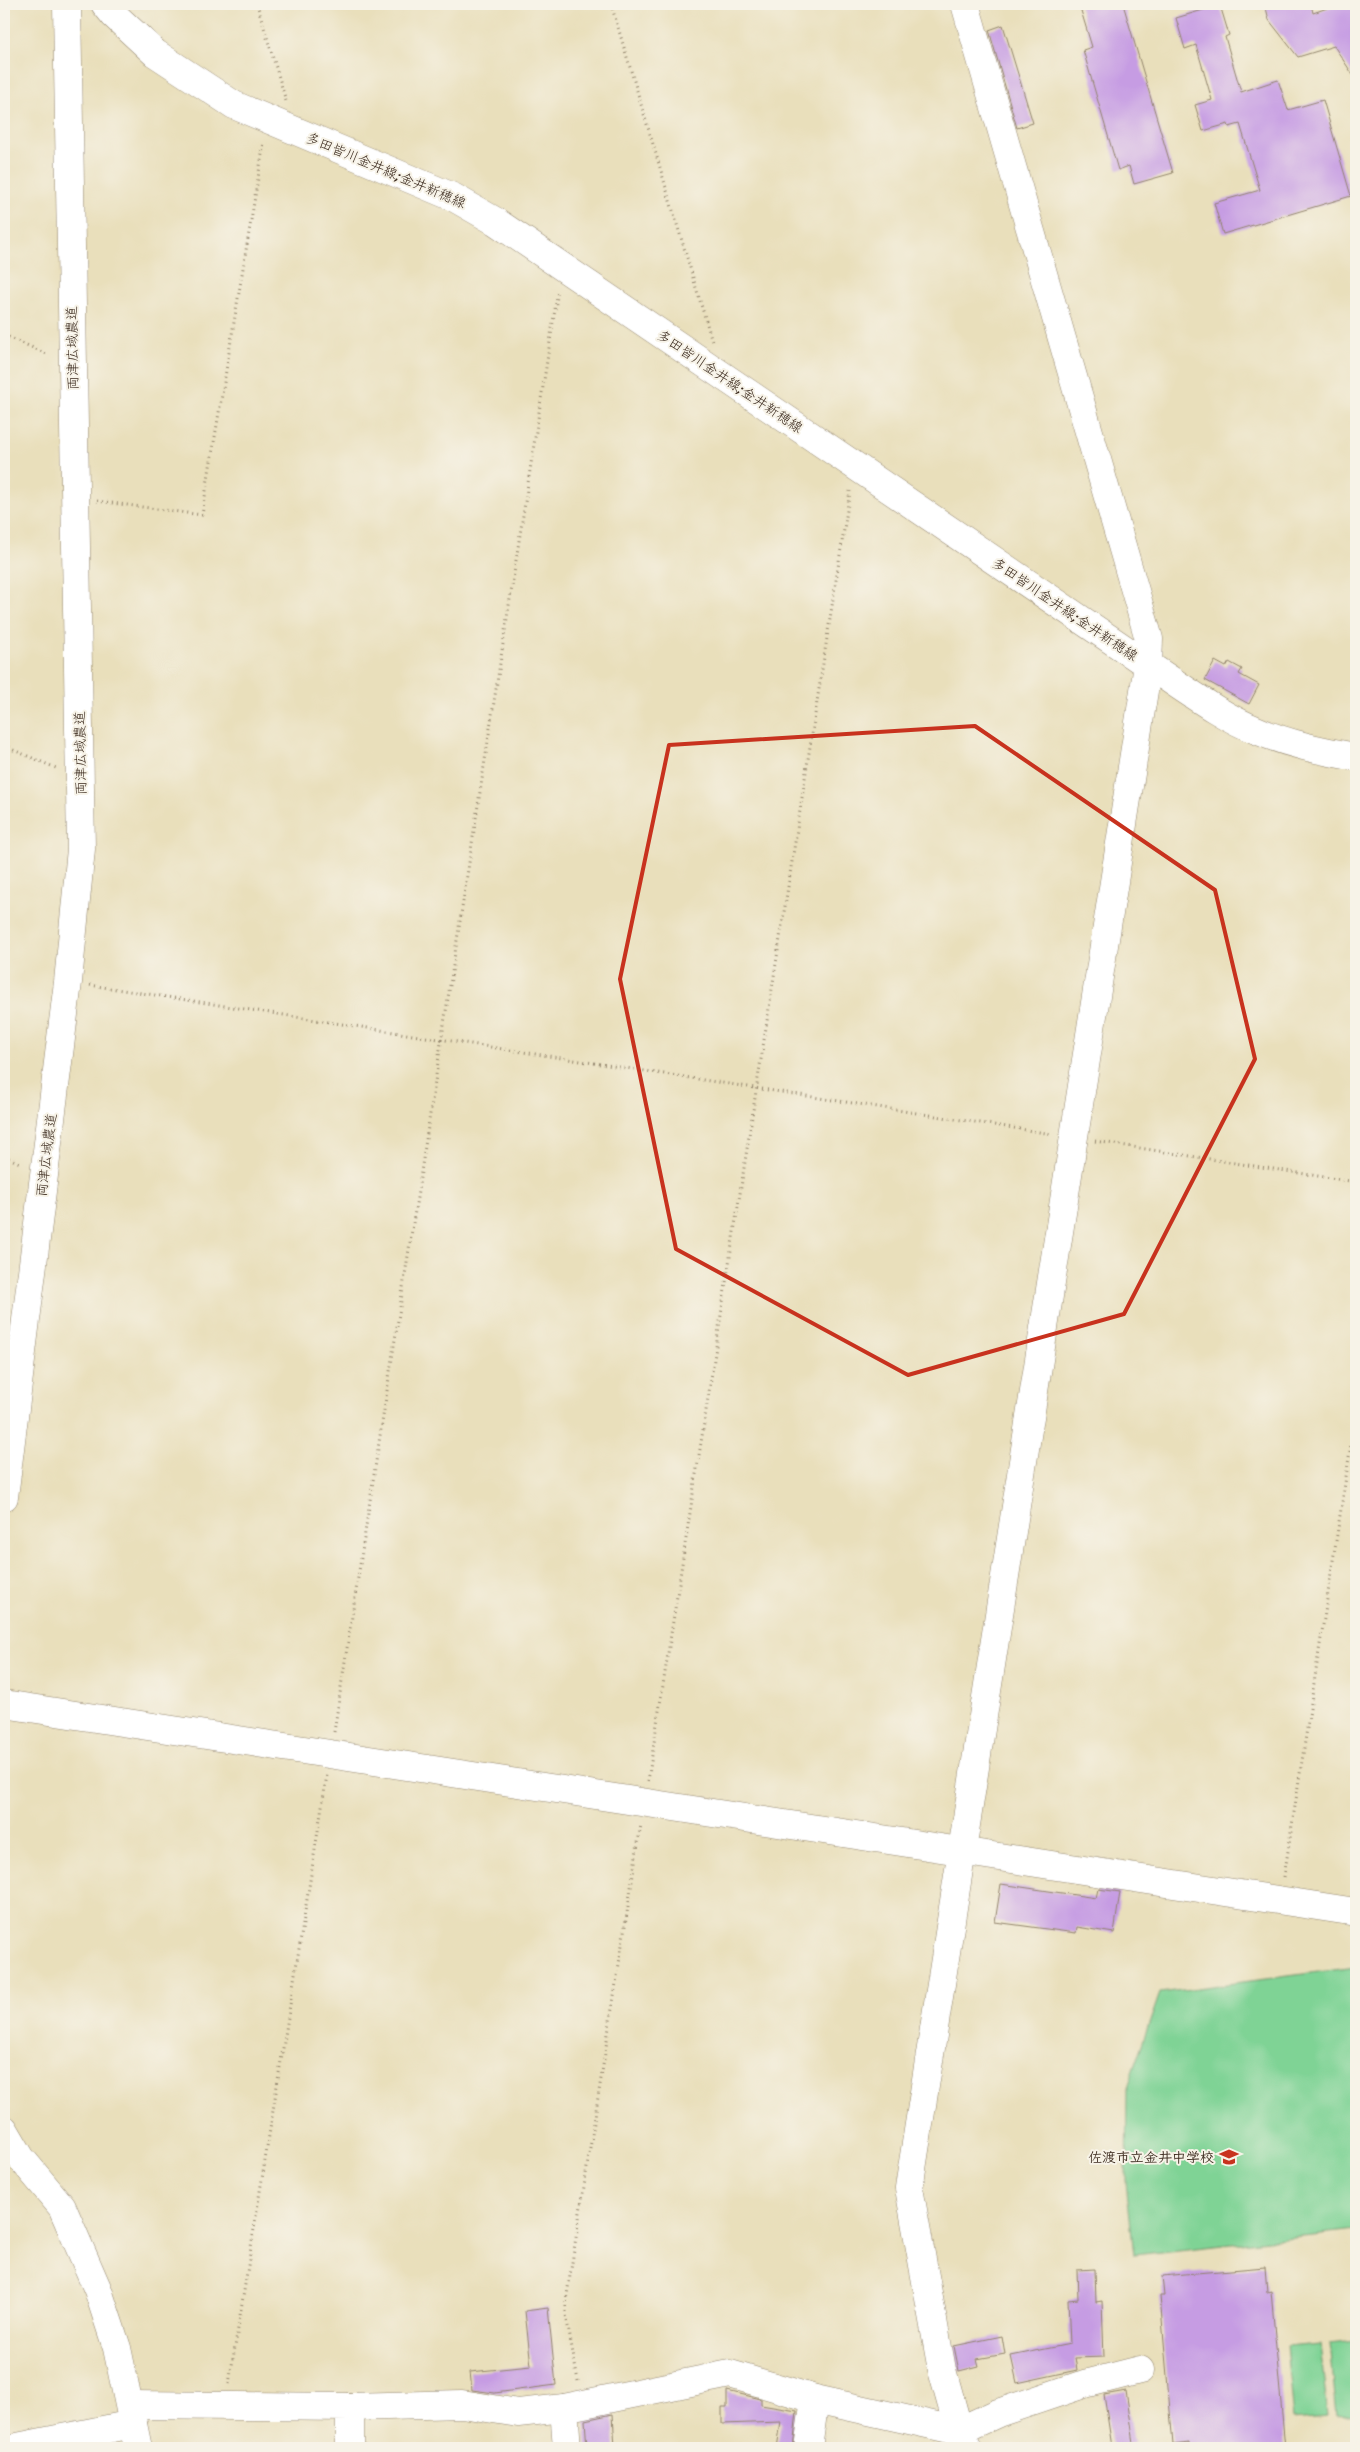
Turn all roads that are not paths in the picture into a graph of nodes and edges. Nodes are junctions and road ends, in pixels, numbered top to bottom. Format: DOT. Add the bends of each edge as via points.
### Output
graph roads {
  1 [pos="67,4"];
  2 [pos="105,4"];
  3 [pos="965,4"];
  4 [pos="1148,665"];
  5 [pos="1356,757"];
  6 [pos="4,1497"];
  7 [pos="4,1704"];
  8 [pos="961,1850"];
  9 [pos="1356,1912"];
  10 [pos="4,2128"];
  11 [pos="1140,2370"];
  12 [pos="815,2399"];
  13 [pos="350,2406"];
  14 [pos="573,2406"];
  15 [pos="134,2426"];
  16 [pos="963,2440"];
  17 [pos="12,2448"];
  18 [pos="350,2448"];
  19 [pos="567,2448"];
  20 [pos="808,2448"];
  1 -- 6 [label="street, 両津広域農道" via="81,849 68,982"];
  2 -- 4 [label="street, 多田皆川金井線;金井新穂線" via="155,53 234,105 452,197 495,221"];
  3 -- 4 [label="street" via="1149,639"];
  4 -- 5 [label="street, 多田皆川金井線;金井新穂線" via="1254,730 1287,742"];
  4 -- 8 [label="street"];
  7 -- 8 [label="street"];
  8 -- 9 [label="street"];
  8 -- 16 [label="street" via="910,2188 942,2370"];
  10 -- 15 [label="street" via="21,2158 62,2207 98,2290 117,2348"];
  11 -- 16 [label="street" via="1081,2385 998,2413"];
  12 -- 14 [label="street" via="730,2374"];
  12 -- 16 [label="street"];
  12 -- 20 [label="street"];
  13 -- 14 [label="street" via="462,2404 518,2413"];
  13 -- 15 [label="street" via="226,2405"];
  13 -- 18 [label="street"];
  14 -- 19 [label="street"];
  15 -- 17 [label="street"];
}
